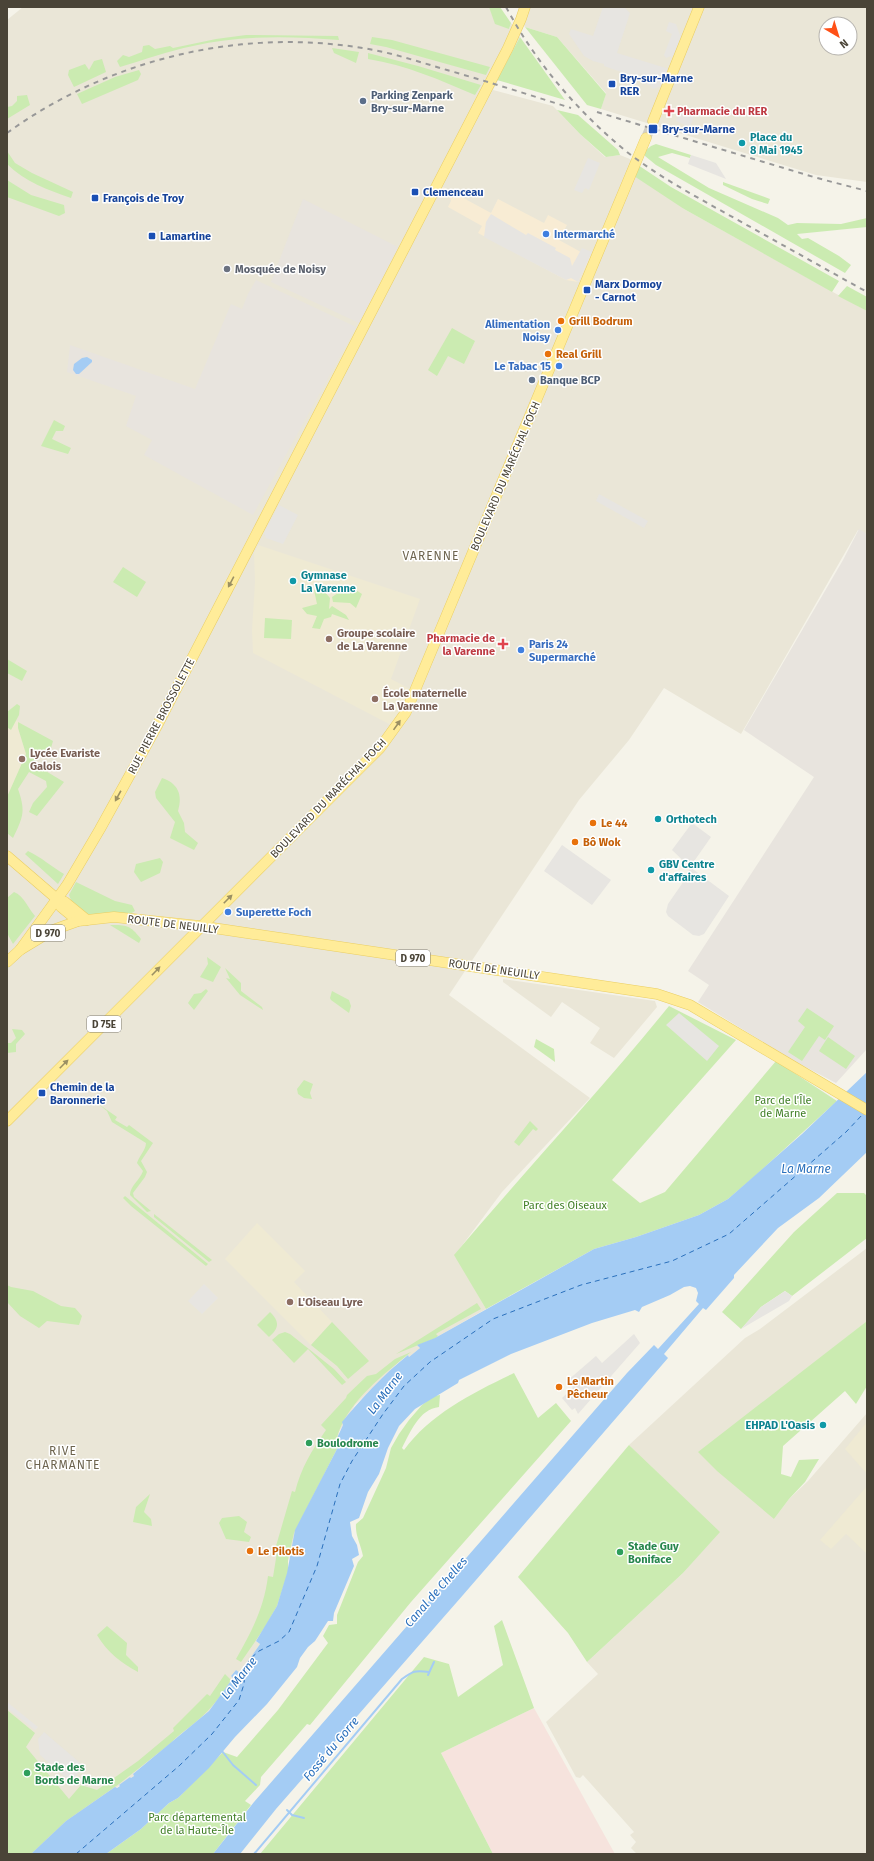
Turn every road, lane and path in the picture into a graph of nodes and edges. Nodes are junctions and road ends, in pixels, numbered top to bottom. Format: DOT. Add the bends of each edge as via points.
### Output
graph roads {
  1 [pos="524,7"];
  2 [pos="699,7"];
  3 [pos="653,121"];
  4 [pos="646,138"];
  5 [pos="7,856"];
  6 [pos="57,899"];
  7 [pos="82,920"];
  8 [pos="200,926"];
  9 [pos="20,950"];
  10 [pos="7,962"];
  11 [pos="867,1110"];
  12 [pos="7,1121"];
  1 -- 6 [label="main road, RUE PIERRE BROSSOLETTE, one-way" via="510,42 137,764"];
  2 -- 3 [label="main road" via="687,28"];
  8 -- 4 [label="main road, BOULEVARD DU MARÉCHAL FOCH / D 75E, one-way" via="380,748 406,712"];
  5 -- 6 [label="main road"];
  6 -- 7 [label="main road" via="61,907"];
  6 -- 9 [label="main road, RUE PIERRE BROSSOLETTE"];
  7 -- 8 [label="main road, ROUTE DE NEUILLY / D 970" via="114,917"];
  7 -- 9 [label="main road, ROUTE DE NEUILLY / D 970" via="53,930"];
  8 -- 11 [label="main road, ROUTE DE NEUILLY / D 970" via="657,994 690,1005"];
  12 -- 8 [label="main road, D 75E, one-way"];
  9 -- 10 [label="main road, D 970"];
}
